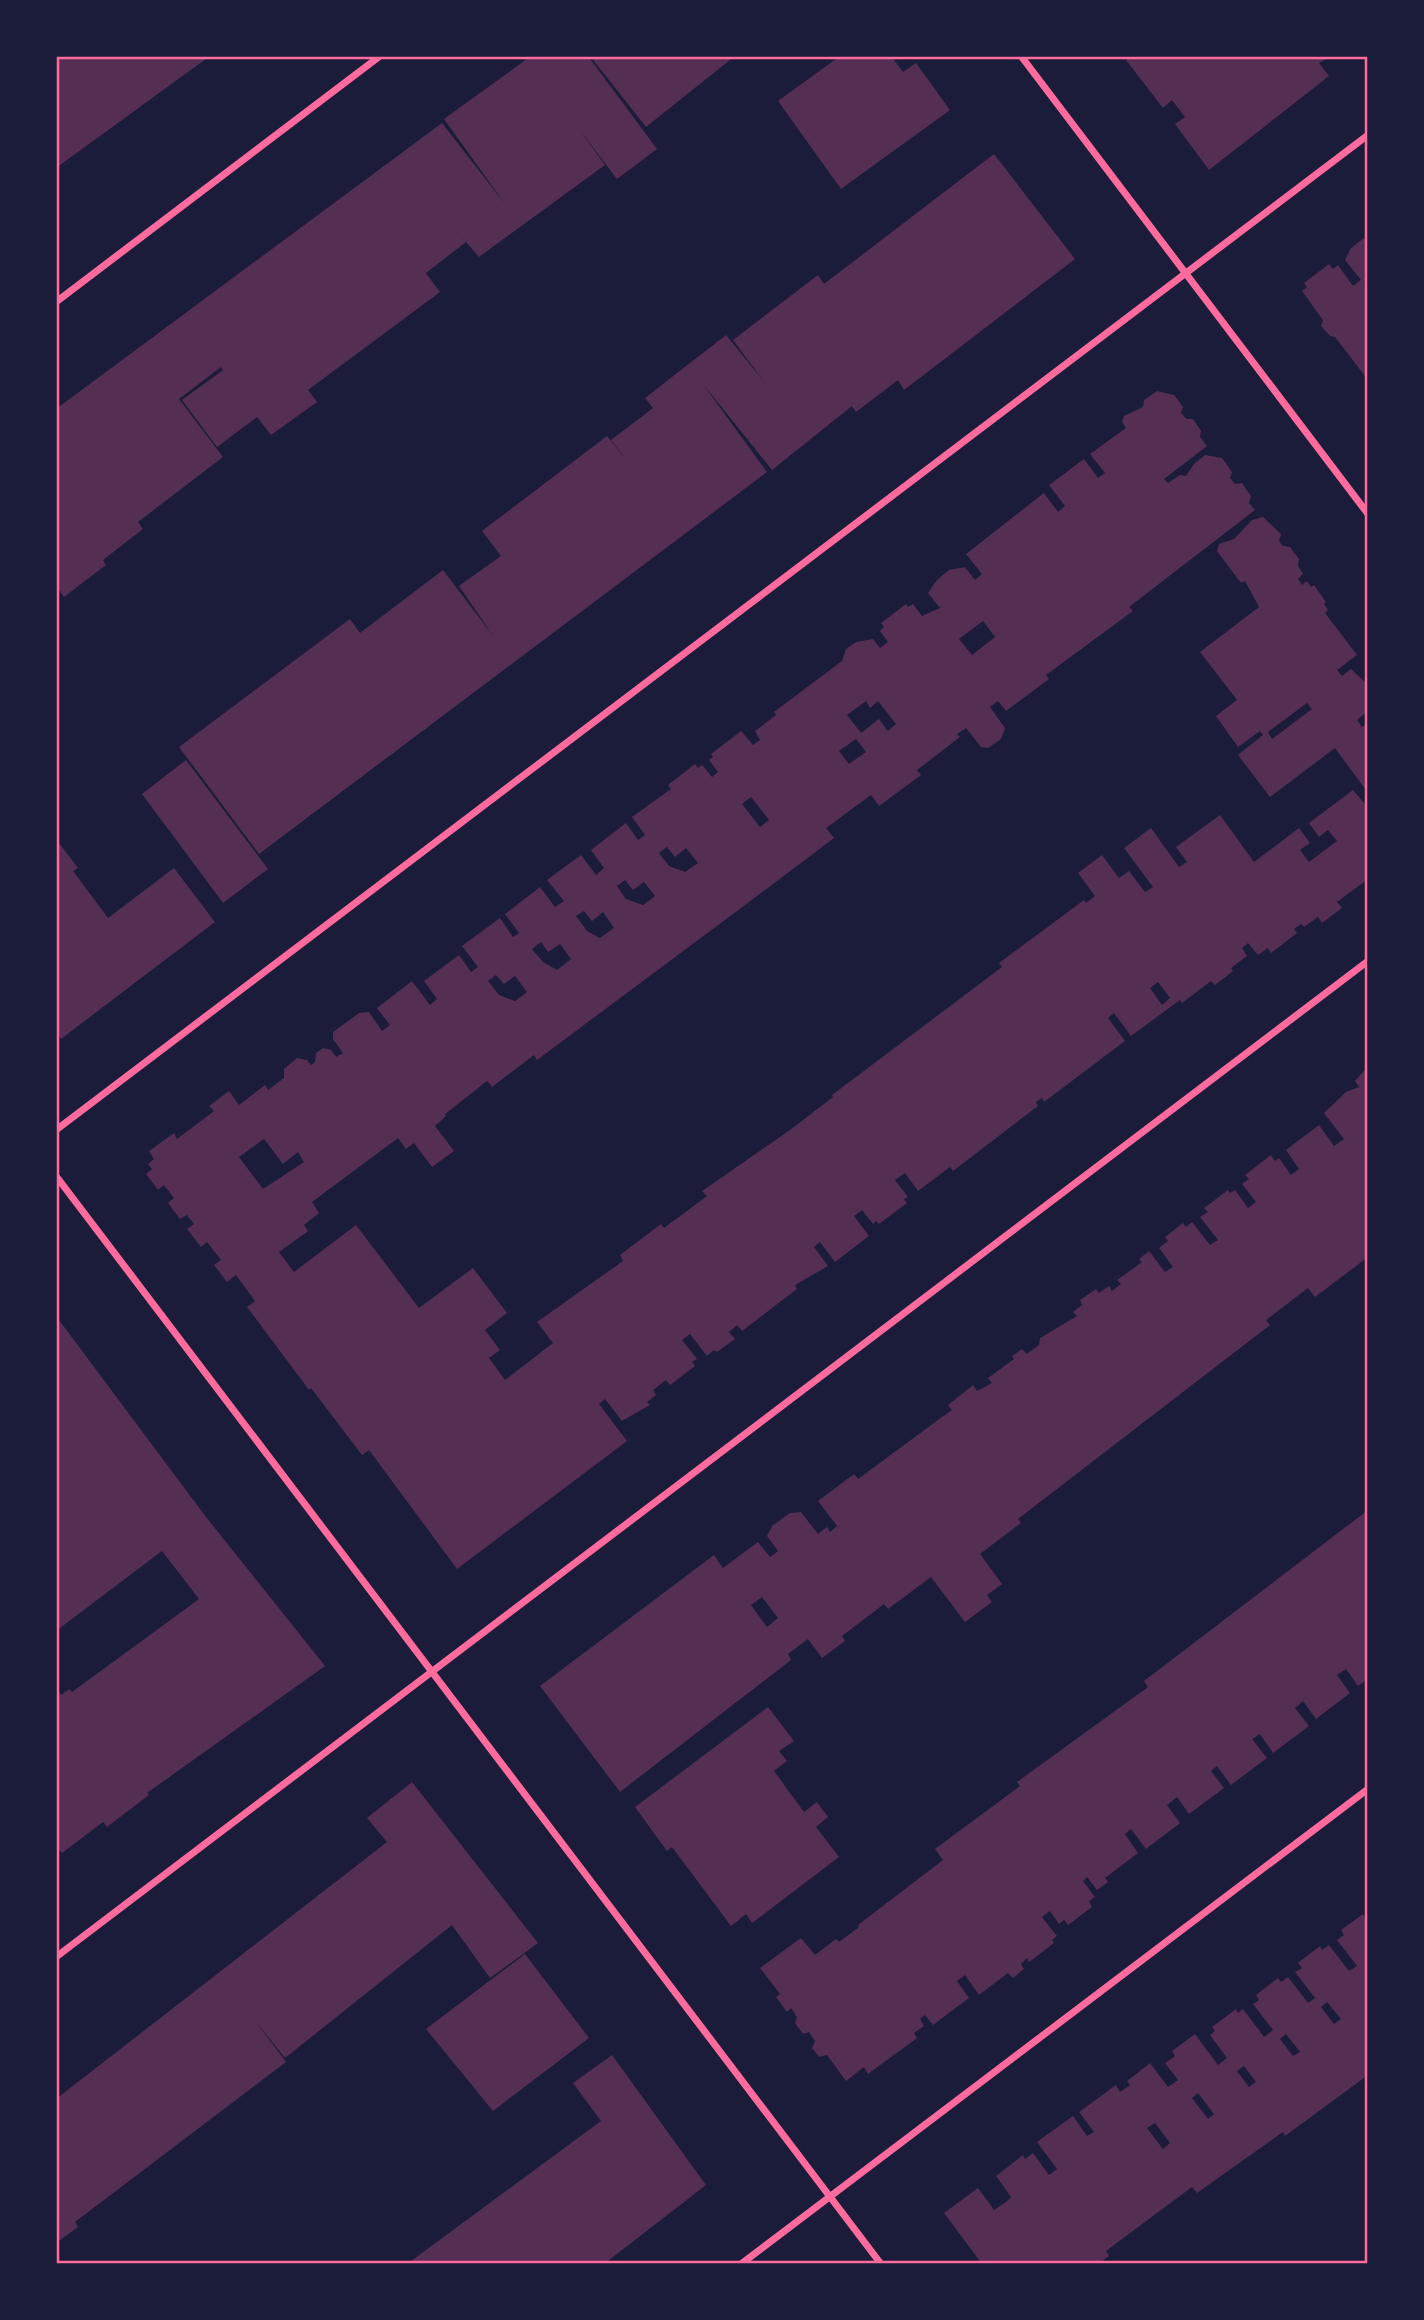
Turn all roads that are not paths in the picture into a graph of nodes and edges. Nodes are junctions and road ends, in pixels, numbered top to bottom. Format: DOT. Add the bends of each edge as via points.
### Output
graph roads {
  1 [pos="380,56"];
  2 [pos="1021,56"];
  3 [pos="1368,135"];
  4 [pos="1186,273"];
  5 [pos="56,302"];
  6 [pos="1368,514"];
  7 [pos="1368,961"];
  8 [pos="56,1130"];
  9 [pos="56,1176"];
  10 [pos="432,1671"];
  11 [pos="1368,1788"];
  12 [pos="56,1957"];
  13 [pos="830,2196"];
  14 [pos="741,2264"];
  15 [pos="881,2264"];
  1 -- 5 [label="street"];
  2 -- 4 [label="street"];
  3 -- 4 [label="street"];
  4 -- 6 [label="street"];
  4 -- 8 [label="street"];
  7 -- 10 [label="street"];
  9 -- 10 [label="street"];
  10 -- 12 [label="street"];
  10 -- 13 [label="street"];
  11 -- 13 [label="street"];
  13 -- 14 [label="street"];
  13 -- 15 [label="street"];
}
